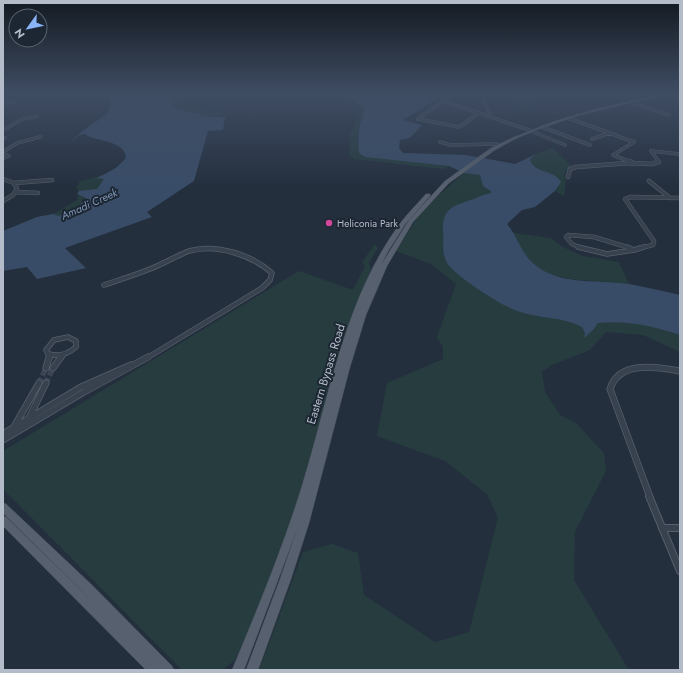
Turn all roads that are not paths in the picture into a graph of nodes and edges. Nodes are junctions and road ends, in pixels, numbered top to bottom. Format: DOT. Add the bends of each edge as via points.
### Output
graph roads {
  1 [pos="15,124"];
  2 [pos="446,124"];
  3 [pos="463,124"];
  4 [pos="513,124"];
  5 [pos="549,124"];
  6 [pos="586,124"];
  7 [pos="542,127"];
  8 [pos="3,130"];
  9 [pos="531,131"];
  10 [pos="610,133"];
  11 [pos="40,137"];
  12 [pos="514,139"];
  13 [pos="592,139"];
  14 [pos="440,142"];
  15 [pos="498,144"];
  16 [pos="565,145"];
  17 [pos="590,145"];
  18 [pos="487,151"];
  19 [pos="3,153"];
  20 [pos="680,154"];
  21 [pos="3,158"];
  22 [pos="637,163"];
  23 [pos="568,177"];
  24 [pos="449,178"];
  25 [pos="3,179"];
  26 [pos="52,180"];
  27 [pos="649,181"];
  28 [pos="14,183"];
  29 [pos="16,192"];
  30 [pos="38,194"];
  31 [pos="670,198"];
  32 [pos="680,198"];
  33 [pos="3,201"];
  34 [pos="635,250"];
  35 [pos="104,285"];
  36 [pos="49,354"];
  37 [pos="64,355"];
  38 [pos="145,358"];
  39 [pos="46,368"];
  40 [pos="53,368"];
  41 [pos="680,371"];
  42 [pos="39,383"];
  43 [pos="46,383"];
  44 [pos="28,418"];
  45 [pos="14,427"];
  46 [pos="21,430"];
  47 [pos="3,434"];
  48 [pos="3,440"];
  49 [pos="3,506"];
  50 [pos="3,520"];
  51 [pos="662,528"];
  52 [pos="680,528"];
  53 [pos="680,571"];
  54 [pos="154,670"];
  55 [pos="168,670"];
  56 [pos="238,670"];
  57 [pos="252,670"];
  1 -- 8 [label="street"];
  2 -- 3 [label="street" via="459,127"];
  4 -- 9 [label="street"];
  5 -- 7 [label="main road, Eastern Bypass Road"];
  6 -- 10 [label="street"];
  7 -- 9 [label="main road, Eastern Bypass Road"];
  7 -- 17 [label="street"];
  9 -- 12 [label="main road, Eastern Bypass Road"];
  9 -- 16 [label="street"];
  10 -- 13 [label="street"];
  10 -- 22 [label="street" via="634,142 613,155"];
  11 -- 19 [label="street" via="17,143"];
  12 -- 15 [label="main road, Eastern Bypass Road"];
  12 -- 18 [label="main road, Eastern Bypass Road"];
  14 -- 15 [label="street" via="451,145"];
  15 -- 18 [label="main road, Eastern Bypass Road"];
  18 -- 24 [label="main road, Eastern Bypass Road"];
  19 -- 21 [label="street" via="9,156"];
  20 -- 22 [label="street" via="651,151 659,162"];
  22 -- 23 [label="street" via="576,167 570,169"];
  24 -- 56 [label="main road, Eastern Bypass Road" via="420,202 402,225 390,241 368,283 344,354 297,516"];
  24 -- 57 [label="main road, Eastern Bypass Road" via="426,203 397,242 365,306 304,523"];
  25 -- 28 [label="street"];
  26 -- 28 [label="street"];
  27 -- 31 [label="street"];
  28 -- 29 [label="street" via="17,187"];
  29 -- 30 [label="street"];
  29 -- 33 [label="street"];
  31 -- 32 [label="street"];
  31 -- 34 [label="street" via="625,199 654,243"];
  34 -- 34 [label="street" via="616,255 599,254 578,248 566,237 578,235 600,238"];
  35 -- 38 [label="street" via="154,268 190,251 205,248 224,250 243,257 266,266 272,273 270,280 262,288"];
  36 -- 37 [label="street"];
  36 -- 37 [label="street" via="46,350 52,341 61,337 74,338 76,347"];
  36 -- 39 [label="street"];
  37 -- 40 [label="street"];
  38 -- 44 [label="street" via="81,387"];
  38 -- 46 [label="street"];
  41 -- 51 [label="street" via="638,368 621,374 610,384"];
  42 -- 45 [label="street"];
  43 -- 44 [label="street"];
  44 -- 45 [label="street"];
  44 -- 46 [label="street"];
  45 -- 47 [label="street"];
  46 -- 48 [label="street"];
  49 -- 55 [label="main road"];
  50 -- 54 [label="main road"];
  51 -- 52 [label="street"];
  51 -- 53 [label="street"];
}
